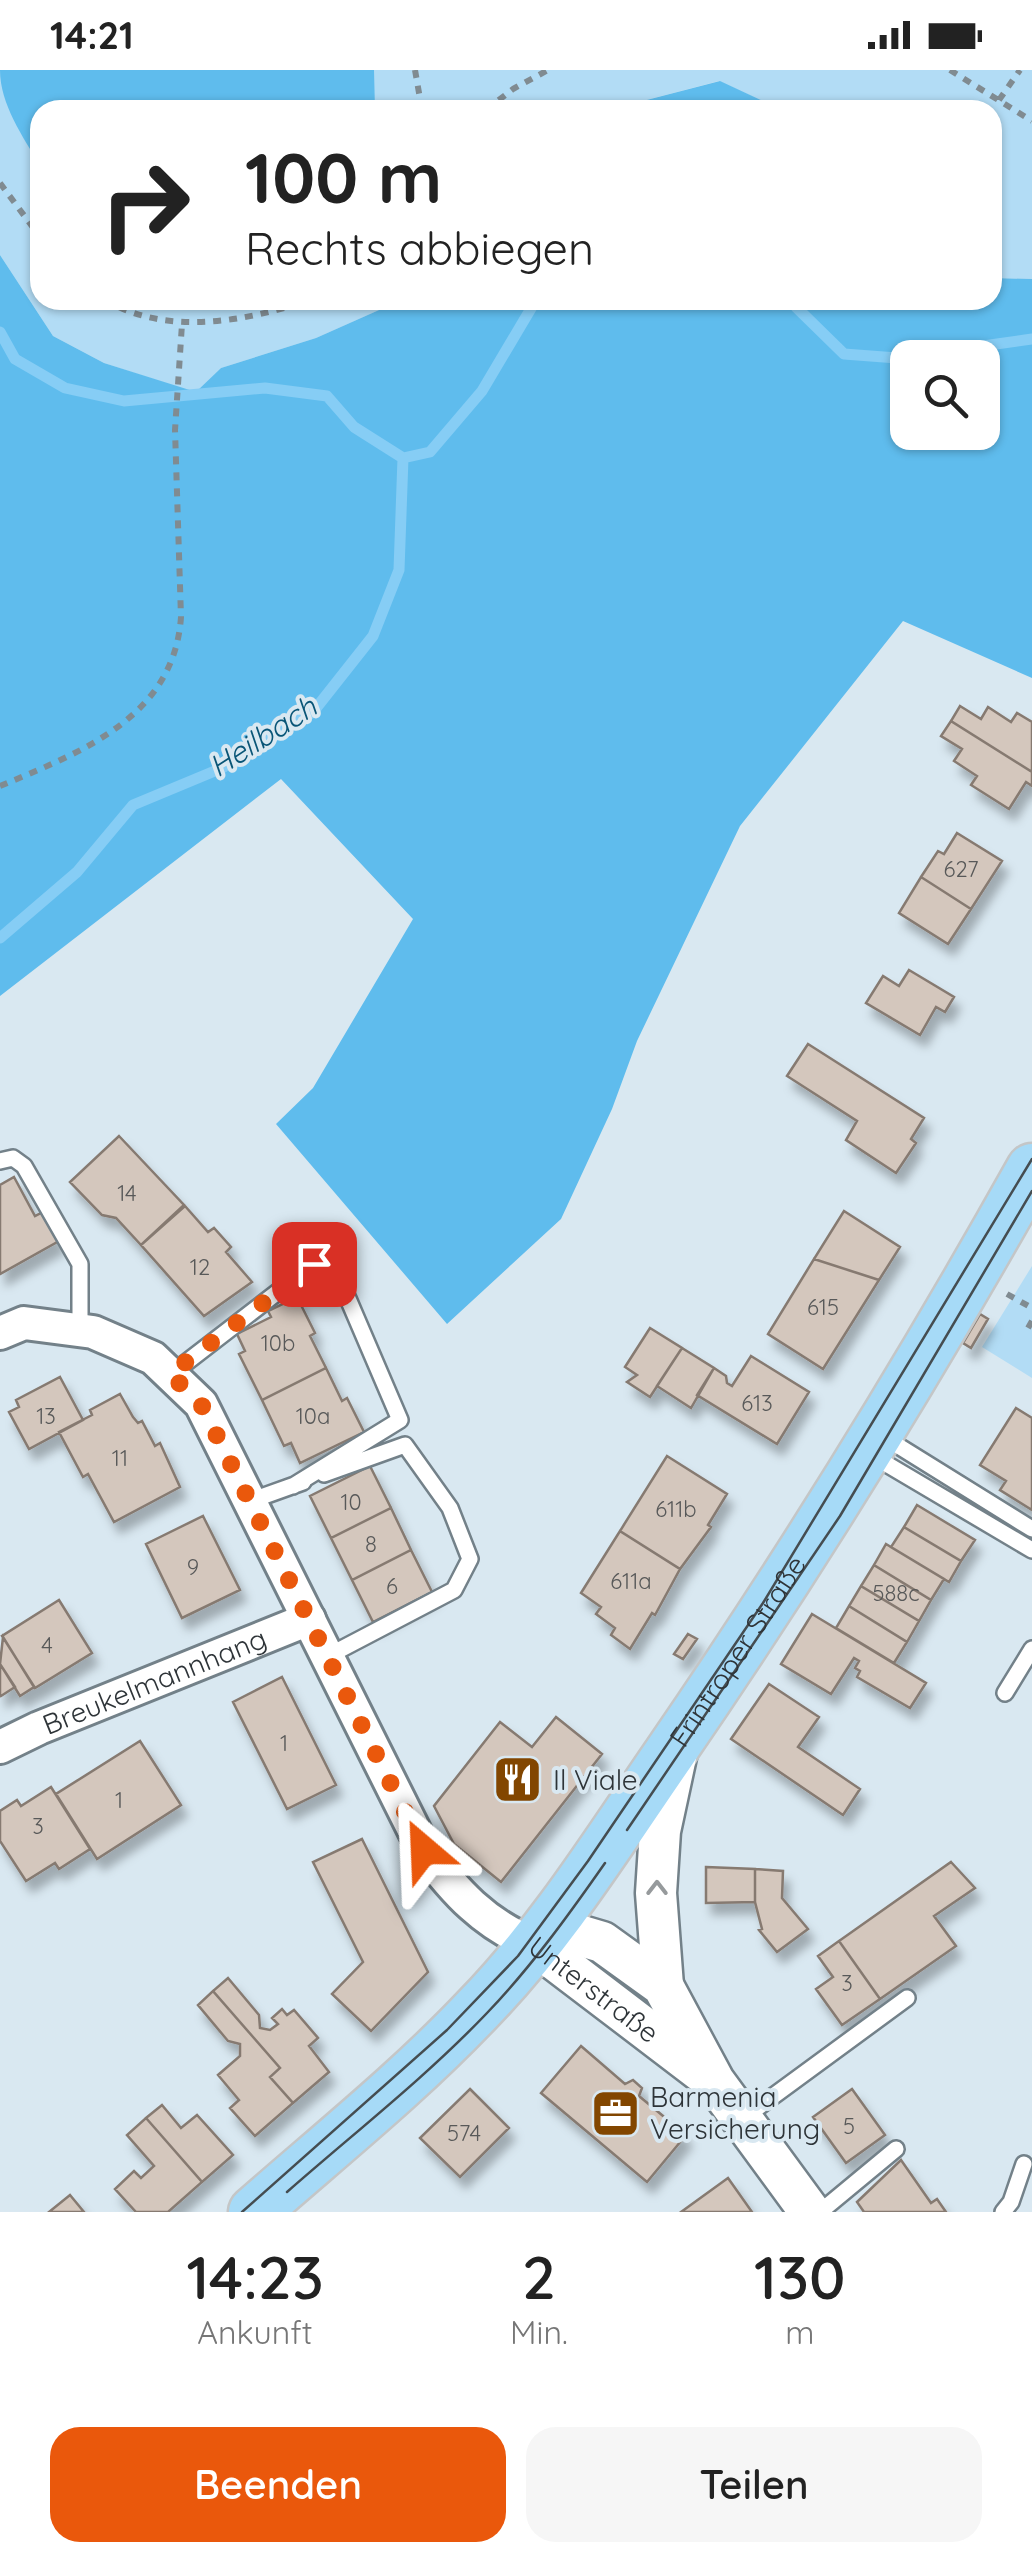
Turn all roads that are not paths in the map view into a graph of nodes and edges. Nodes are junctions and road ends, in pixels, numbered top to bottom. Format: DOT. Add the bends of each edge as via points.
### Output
graph roads {
  1 [pos="0,1161"];
  2 [pos="1032,1169"];
  3 [pos="80,1330"];
  4 [pos="0,1334"];
  5 [pos="170,1374"];
  6 [pos="870,1442"];
  7 [pos="293,1486"];
  8 [pos="250,1501"];
  9 [pos="1032,1529"];
  10 [pos="1032,1550"];
  11 [pos="309,1619"];
  12 [pos="1032,1649"];
  13 [pos="328,1656"];
  14 [pos="1004,1693"];
  15 [pos="680,1738"];
  16 [pos="0,1747"];
  17 [pos="534,1944"];
  18 [pos="663,1986"];
  19 [pos="907,1998"];
  20 [pos="714,2081"];
  21 [pos="742,2118"];
  22 [pos="896,2149"];
  23 [pos="1024,2164"];
  24 [pos="254,2212"];
  25 [pos="810,2212"];
  26 [pos="820,2212"];
  27 [pos="1003,2212"];
  1 -- 3 [label="lane" via="13,1158 24,1166 71,1244 80,1264"];
  2 -- 6 [label="main road, Frintroper Straße"];
  3 -- 4 [label="street" via="24,1323"];
  3 -- 5 [label="street" via="153,1358"];
  5 -- 7 [label="lane" via="314,1264 340,1280 400,1420"];
  5 -- 8 [label="street" via="201,1404"];
  6 -- 9 [label="lane"];
  6 -- 10 [label="lane"];
  6 -- 15 [label="main road, Frintroper Straße"];
  7 -- 8 [label="lane"];
  7 -- 13 [label="lane" via="406,1445 450,1508 470,1559 454,1590"];
  8 -- 11 [label="street"];
  11 -- 13 [label="street"];
  11 -- 16 [label="street, Breukelmannhang"];
  12 -- 14 [label="lane"];
  13 -- 17 [label="street" via="424,1850 472,1907"];
  15 -- 17 [label="main road, Frintroper Straße"];
  18 -- 15 [label="street, one-way" via="656,1892 660,1831"];
  17 -- 18 [label="street, Unterstraße" via="576,1934 602,1942"];
  17 -- 20 [label="street, Unterstraße"];
  17 -- 24 [label="main road, Frintroper Straße" via="480,2008"];
  18 -- 20 [label="street, Unterstraße"];
  19 -- 21 [label="lane"];
  20 -- 21 [label="street, Unterstraße"];
  21 -- 25 [label="street, Unterstraße"];
  22 -- 26 [label="lane"];
  23 -- 27 [label="lane"];
}
